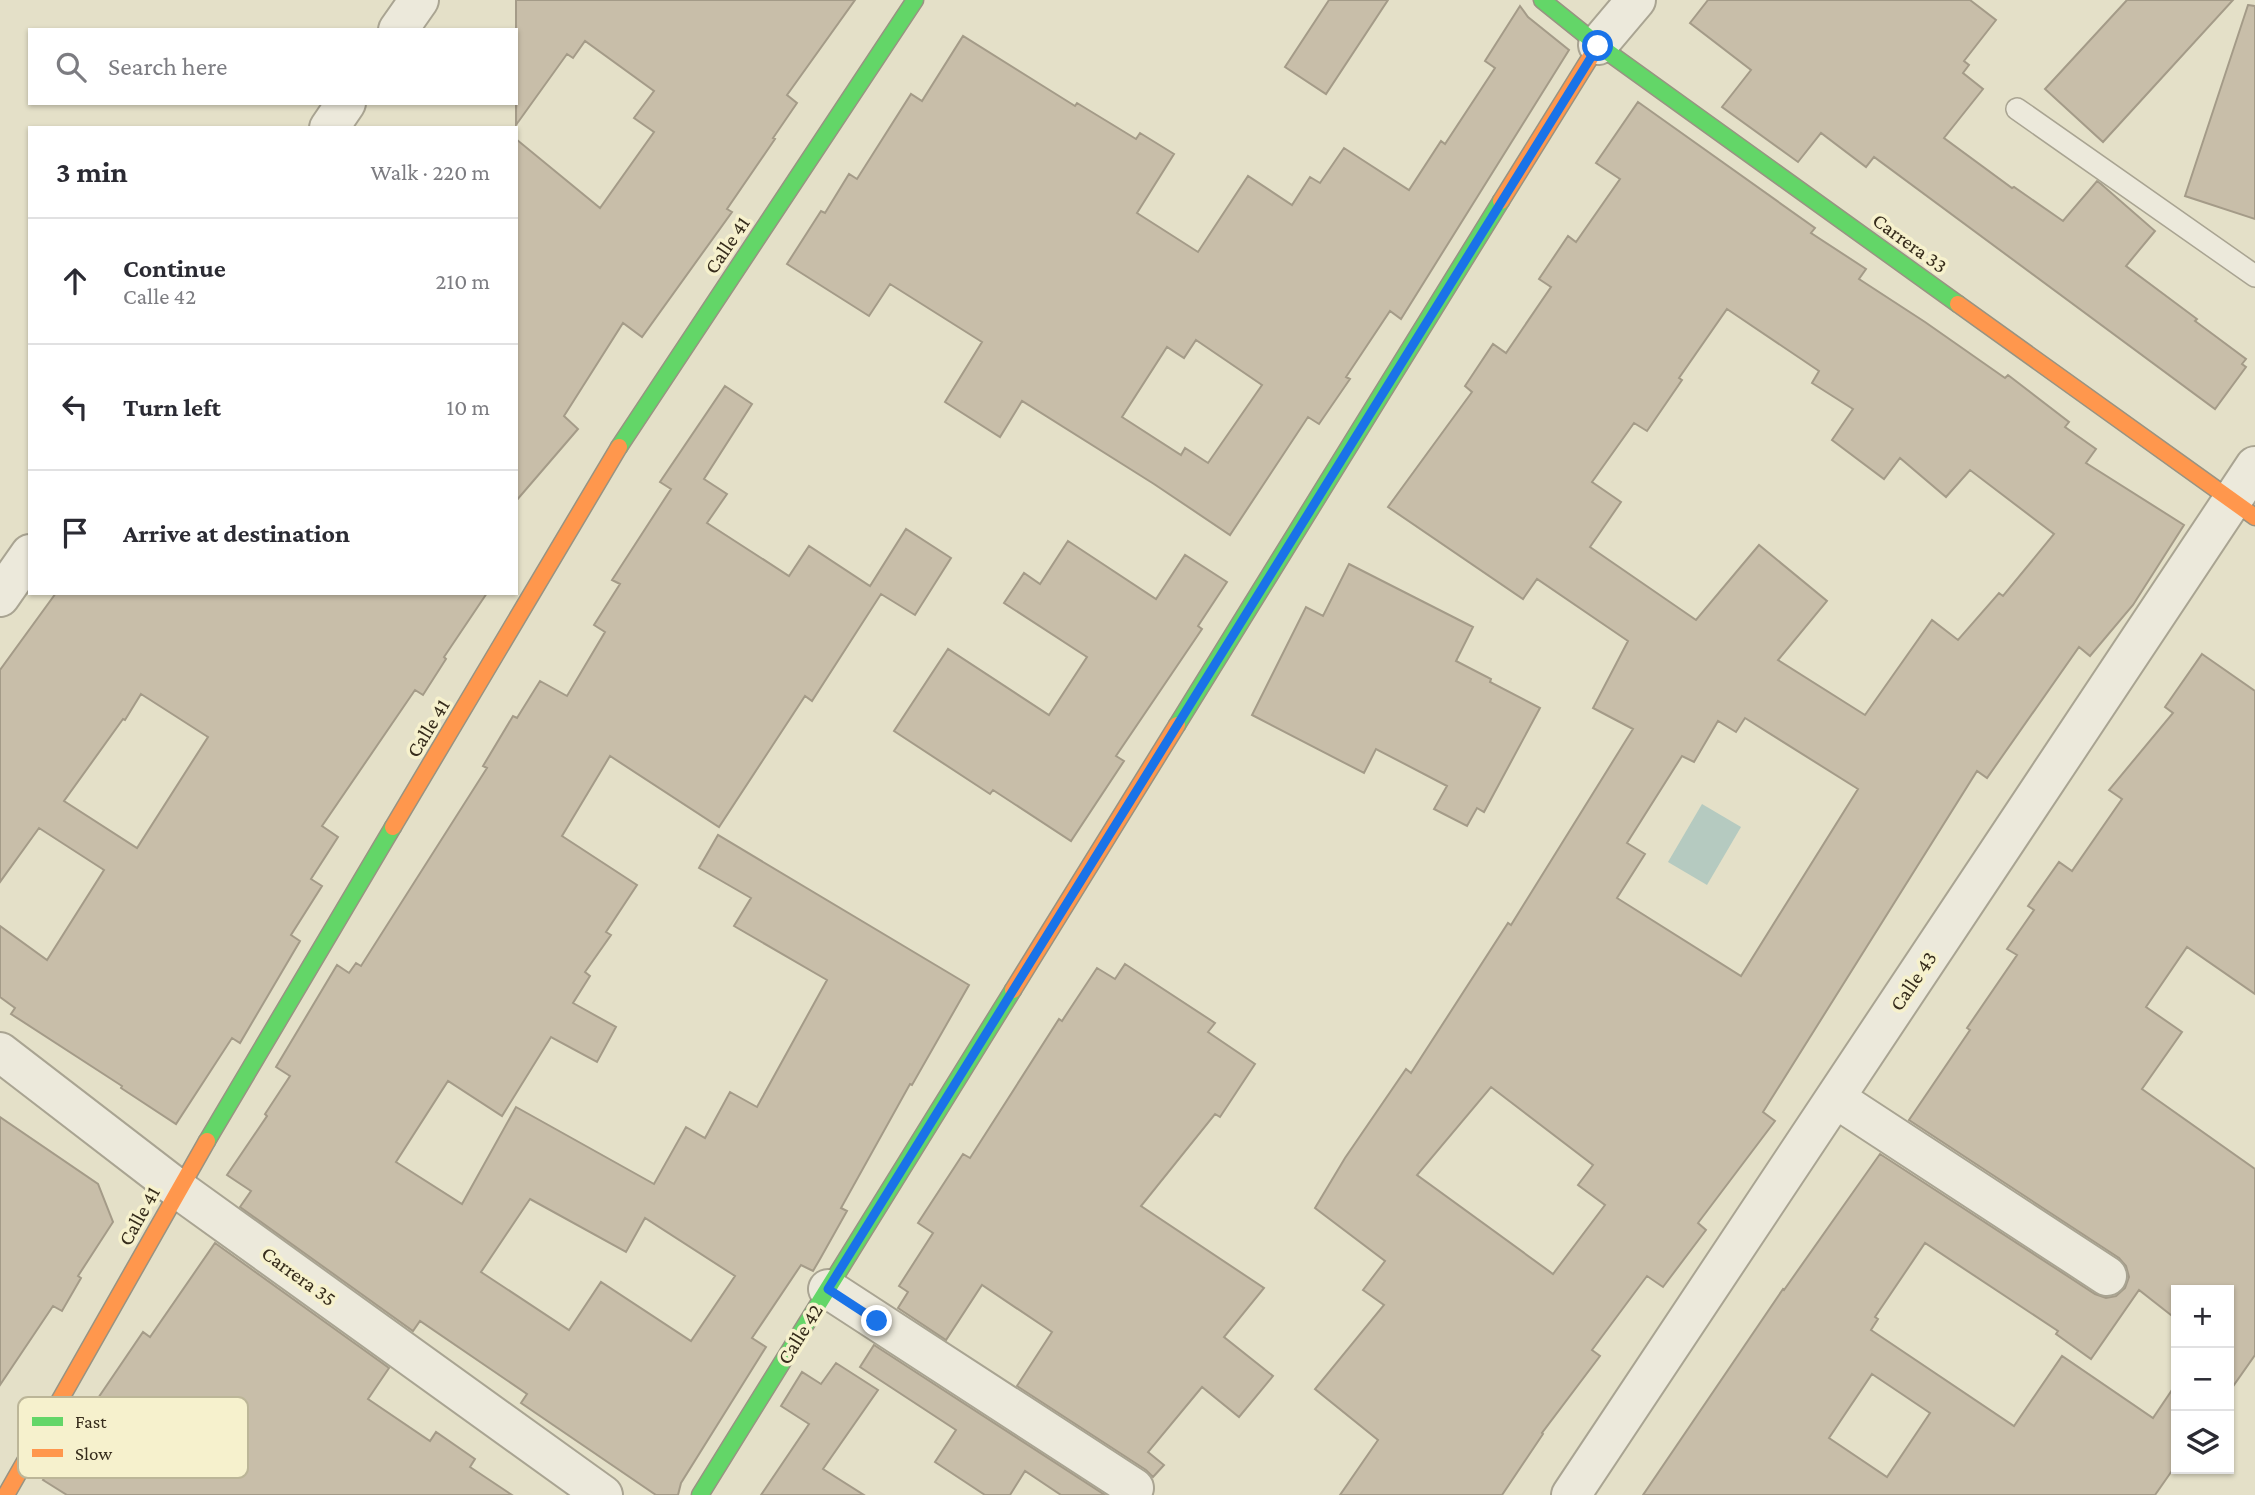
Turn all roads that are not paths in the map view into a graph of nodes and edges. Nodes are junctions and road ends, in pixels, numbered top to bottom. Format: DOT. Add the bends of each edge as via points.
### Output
graph roads {
  1 [pos="419,0"];
  2 [pos="915,0"];
  3 [pos="1542,0"];
  4 [pos="1636,0"];
  5 [pos="399,28"];
  6 [pos="1598,46"];
  7 [pos="345,105"];
  8 [pos="2017,109"];
  9 [pos="330,126"];
  10 [pos="2255,276"];
  11 [pos="2255,466"];
  12 [pos="2244,509"];
  13 [pos="28,557"];
  14 [pos="0,597"];
  15 [pos="0,1052"];
  16 [pos="1835,1098"];
  17 [pos="178,1189"];
  18 [pos="2107,1276"];
  19 [pos="828,1289"];
  20 [pos="61,1397"];
  21 [pos="18,1474"];
  22 [pos="1134,1489"];
  23 [pos="6,1495"];
  24 [pos="603,1495"];
  25 [pos="700,1495"];
  26 [pos="1571,1495"];
  1 -- 5 [label="street"];
  2 -- 17 [label="street, Calle 41" via="625,437"];
  3 -- 6 [label="street, Carrera 33"];
  4 -- 6 [label="street, Calle 42"];
  6 -- 12 [label="street, Carrera 33"];
  6 -- 19 [label="street, Calle 42"];
  7 -- 9 [label="street"];
  8 -- 10 [label="lane"];
  11 -- 12 [label="street, Calle 43"];
  12 -- 16 [label="street, Calle 43"];
  13 -- 14 [label="street"];
  15 -- 17 [label="street, Carrera 35"];
  16 -- 18 [label="street"];
  16 -- 26 [label="street, Calle 43"];
  17 -- 20 [label="street, Calle 41"];
  17 -- 24 [label="street, Carrera 35"];
  19 -- 22 [label="street"];
  19 -- 25 [label="street, Calle 42"];
  21 -- 23 [label="street, Calle 41"];
}
